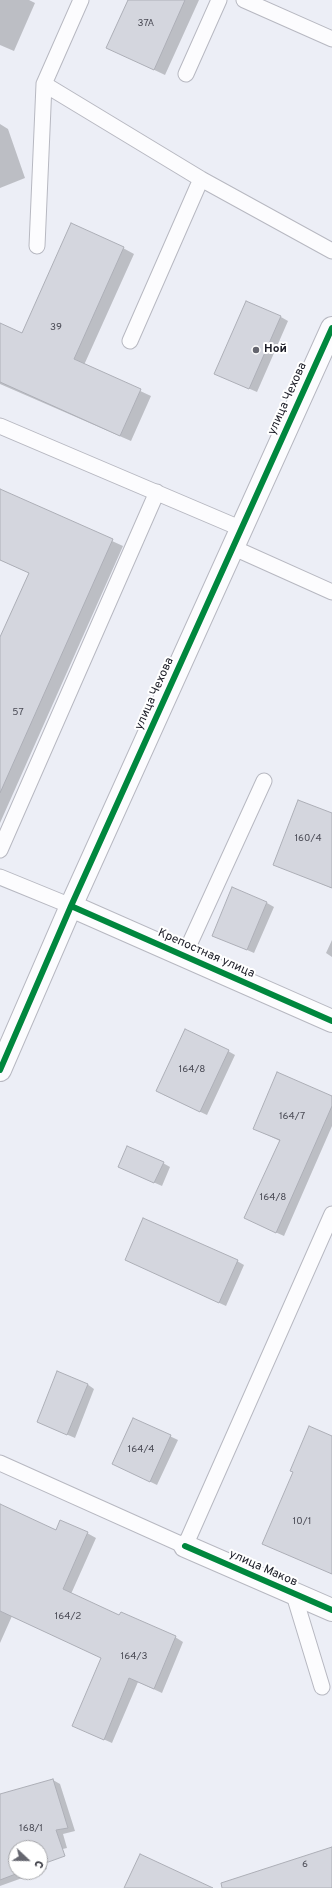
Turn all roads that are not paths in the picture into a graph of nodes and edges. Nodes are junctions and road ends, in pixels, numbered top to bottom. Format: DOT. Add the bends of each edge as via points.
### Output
graph roads {
  1 [pos="81,0"];
  2 [pos="218,0"];
  3 [pos="244,0"];
  4 [pos="332,39"];
  5 [pos="186,74"];
  6 [pos="44,84"];
  7 [pos="201,179"];
  8 [pos="37,246"];
  9 [pos="332,252"];
  10 [pos="332,328"];
  11 [pos="130,341"];
  12 [pos="0,426"];
  13 [pos="157,492"];
  14 [pos="238,538"];
  15 [pos="332,592"];
  16 [pos="264,781"];
  17 [pos="0,850"];
  18 [pos="0,877"];
  19 [pos="71,906"];
  20 [pos="184,956"];
  21 [pos="332,1021"];
  22 [pos="0,1070"];
  23 [pos="332,1214"];
  24 [pos="0,1463"];
  25 [pos="185,1546"];
  26 [pos="294,1595"];
  27 [pos="332,1610"];
  28 [pos="322,1687"];
  1 -- 6 [label="lane"];
  2 -- 5 [label="lane"];
  3 -- 4 [label="lane"];
  6 -- 7 [label="lane"];
  6 -- 8 [label="lane"];
  7 -- 9 [label="lane"];
  7 -- 11 [label="lane"];
  10 -- 14 [label="street, улица Чехова"];
  12 -- 13 [label="lane"];
  13 -- 14 [label="lane"];
  13 -- 17 [label="lane"];
  14 -- 15 [label="lane"];
  14 -- 19 [label="street, улица Чехова"];
  16 -- 20 [label="lane"];
  18 -- 19 [label="lane"];
  19 -- 20 [label="street, Крепостная улица"];
  19 -- 22 [label="street, улица Чехова"];
  20 -- 21 [label="street, Крепостная улица"];
  23 -- 25 [label="lane"];
  24 -- 25 [label="lane"];
  25 -- 26 [label="street, улица Маков"];
  26 -- 27 [label="street, улица Маков"];
  26 -- 28 [label="lane"];
}
